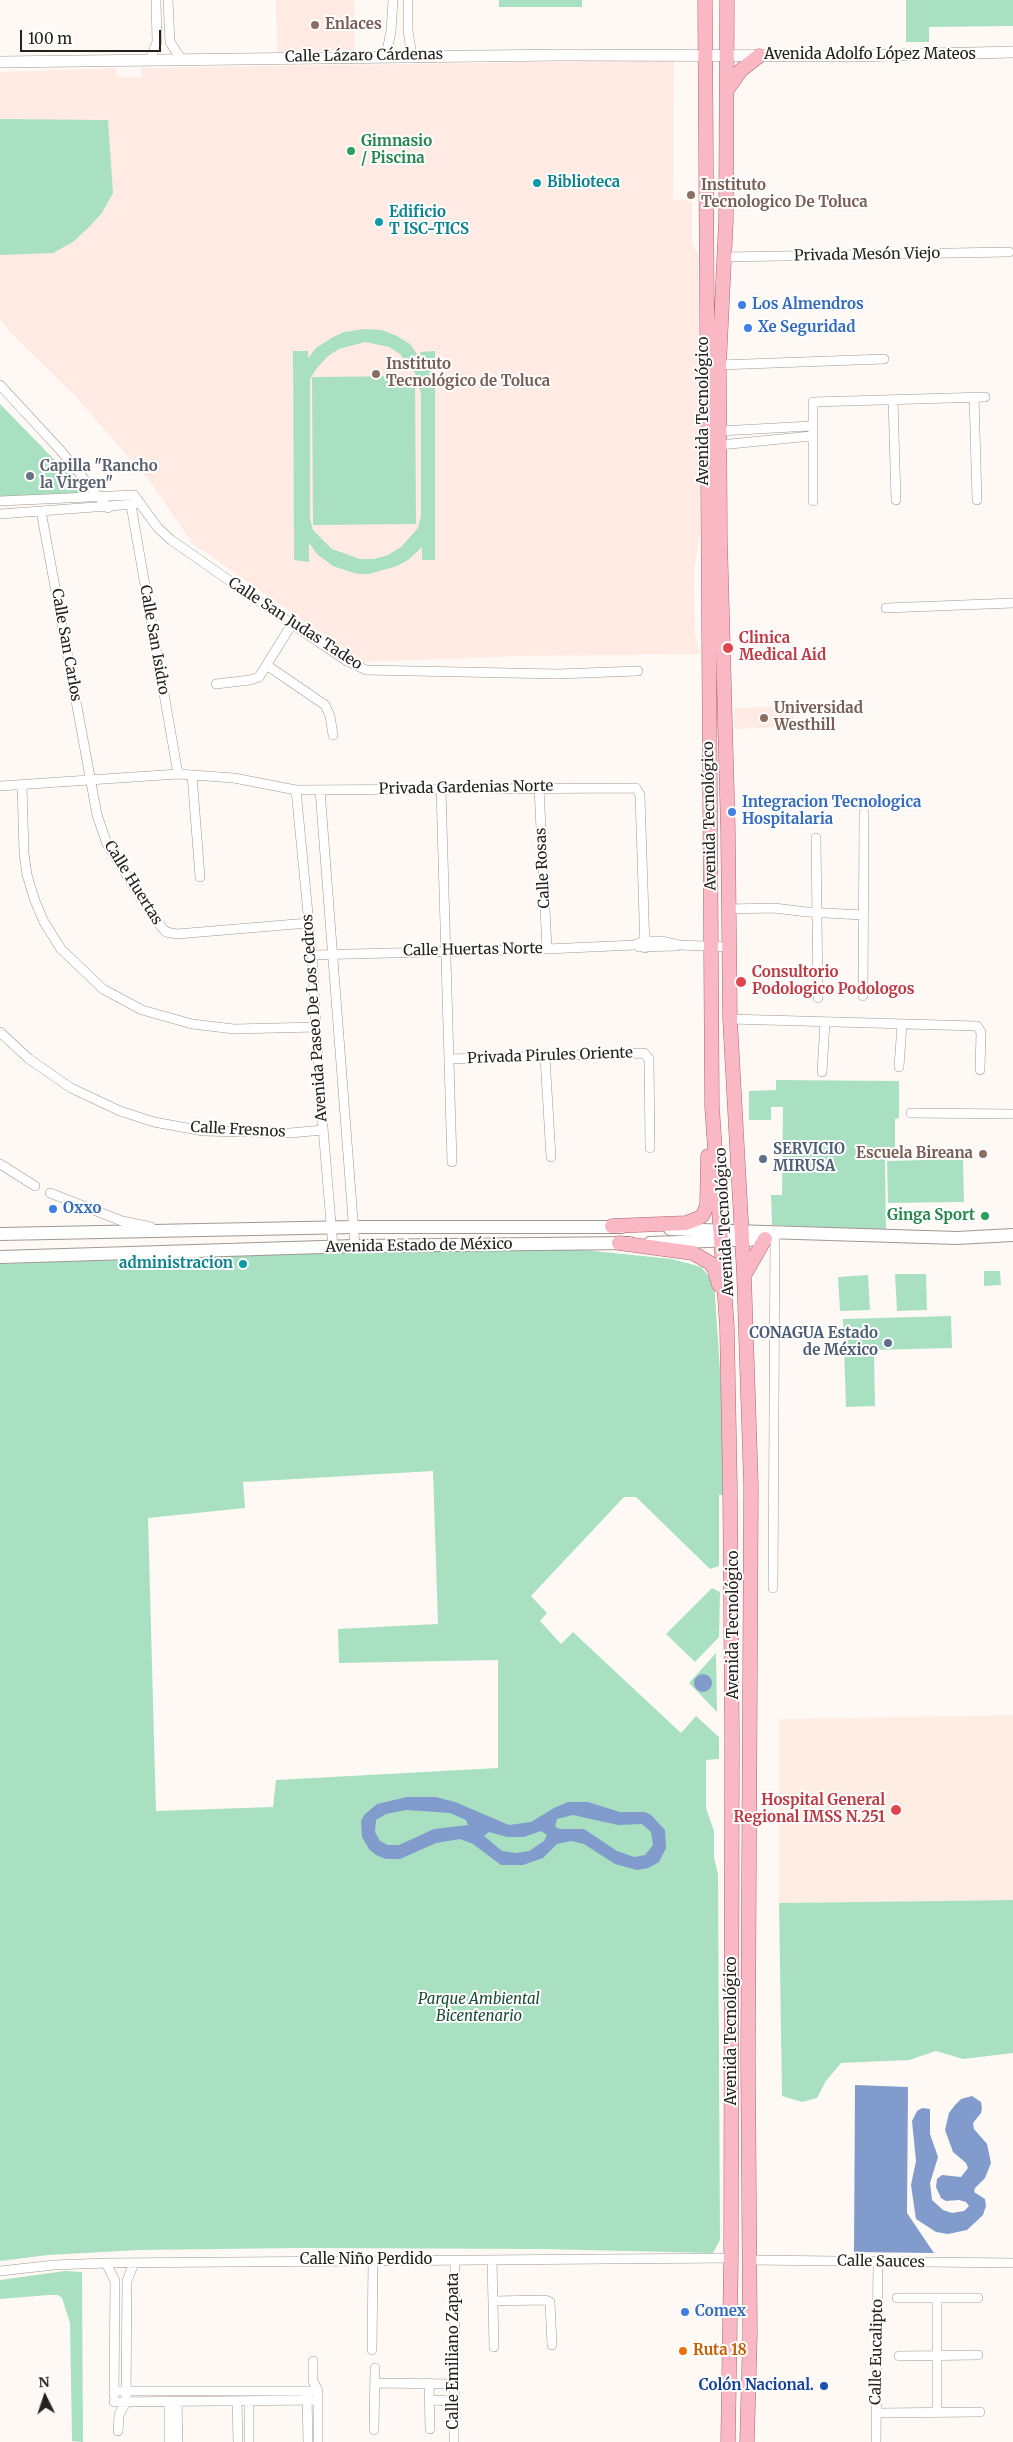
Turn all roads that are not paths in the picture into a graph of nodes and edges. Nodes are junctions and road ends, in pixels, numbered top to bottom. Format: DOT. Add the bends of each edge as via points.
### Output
graph roads {
  1 [pos="156,0"];
  2 [pos="168,0"];
  3 [pos="393,0"];
  4 [pos="408,0"];
  5 [pos="705,0"];
  6 [pos="727,0"];
  7 [pos="392,31"];
  8 [pos="408,31"];
  9 [pos="1013,52"];
  10 [pos="704,55"];
  11 [pos="727,55"];
  12 [pos="386,56"];
  13 [pos="412,56"];
  14 [pos="759,56"];
  15 [pos="181,59"];
  16 [pos="150,60"];
  17 [pos="0,62"];
  18 [pos="726,91"];
  19 [pos="727,183"];
  20 [pos="706,184"];
  21 [pos="1009,252"];
  22 [pos="725,257"];
  23 [pos="884,358"];
  24 [pos="719,365"];
  25 [pos="0,386"];
  26 [pos="974,397"];
  27 [pos="985,397"];
  28 [pos="894,400"];
  29 [pos="811,426"];
  30 [pos="784,427"];
  31 [pos="812,436"];
  32 [pos="726,437"];
  33 [pos="786,439"];
  34 [pos="97,495"];
  35 [pos="813,500"];
  36 [pos="896,500"];
  37 [pos="978,500"];
  38 [pos="0,501"];
  39 [pos="141,504"];
  40 [pos="131,505"];
  41 [pos="108,508"];
  42 [pos="41,511"];
  43 [pos="0,514"];
  44 [pos="1013,603"];
  45 [pos="886,608"];
  46 [pos="292,624"];
  47 [pos="268,666"];
  48 [pos="638,671"];
  49 [pos="216,684"];
  50 [pos="333,734"];
  51 [pos="178,774"];
  52 [pos="192,775"];
  53 [pos="90,780"];
  54 [pos="0,784"];
  55 [pos="22,785"];
  56 [pos="539,788"];
  57 [pos="441,789"];
  58 [pos="296,790"];
  59 [pos="320,790"];
  60 [pos="864,813"];
  61 [pos="816,838"];
  62 [pos="200,877"];
  63 [pos="728,908"];
  64 [pos="817,913"];
  65 [pos="863,915"];
  66 [pos="308,923"];
  67 [pos="645,945"];
  68 [pos="712,947"];
  69 [pos="729,947"];
  70 [pos="547,948"];
  71 [pos="447,951"];
  72 [pos="334,953"];
  73 [pos="312,955"];
  74 [pos="863,996"];
  75 [pos="818,998"];
  76 [pos="730,1019"];
  77 [pos="825,1022"];
  78 [pos="902,1024"];
  79 [pos="316,1027"];
  80 [pos="0,1032"];
  81 [pos="545,1056"];
  82 [pos="449,1059"];
  83 [pos="899,1067"];
  84 [pos="980,1070"];
  85 [pos="822,1072"];
  86 [pos="712,1106"];
  87 [pos="911,1112"];
  88 [pos="1013,1114"];
  89 [pos="323,1130"];
  90 [pos="650,1148"];
  91 [pos="551,1157"];
  92 [pos="452,1162"];
  93 [pos="0,1164"];
  94 [pos="35,1186"];
  95 [pos="50,1193"];
  96 [pos="354,1226"];
  97 [pos="612,1226"];
  98 [pos="332,1227"];
  99 [pos="244,1229"];
  100 [pos="267,1229"];
  101 [pos="164,1230"];
  102 [pos="0,1234"];
  103 [pos="1013,1235"];
  104 [pos="722,1236"];
  105 [pos="742,1236"];
  106 [pos="772,1237"];
  107 [pos="619,1243"];
  108 [pos="355,1246"];
  109 [pos="333,1247"];
  110 [pos="240,1249"];
  111 [pos="263,1249"];
  112 [pos="0,1257"];
  113 [pos="744,1275"];
  114 [pos="728,1328"];
  115 [pos="773,1588"];
  116 [pos="730,2104"];
  117 [pos="749,2104"];
  118 [pos="732,2258"];
  119 [pos="373,2260"];
  120 [pos="455,2260"];
  121 [pos="492,2260"];
  122 [pos="750,2260"];
  123 [pos="106,2263"];
  124 [pos="134,2263"];
  125 [pos="878,2263"];
  126 [pos="1013,2263"];
  127 [pos="0,2271"];
  128 [pos="127,2292"];
  129 [pos="115,2293"];
  130 [pos="897,2298"];
  131 [pos="937,2298"];
  132 [pos="978,2298"];
  133 [pos="493,2300"];
  134 [pos="731,2333"];
  135 [pos="750,2334"];
  136 [pos="552,2345"];
  137 [pos="494,2347"];
  138 [pos="372,2350"];
  139 [pos="937,2355"];
  140 [pos="978,2355"];
  141 [pos="899,2356"];
  142 [pos="313,2361"];
  143 [pos="375,2368"];
  144 [pos="312,2381"];
  145 [pos="375,2383"];
  146 [pos="429,2383"];
  147 [pos="454,2384"];
  148 [pos="114,2391"];
  149 [pos="126,2391"];
  150 [pos="209,2391"];
  151 [pos="307,2395"];
  152 [pos="318,2395"];
  153 [pos="429,2400"];
  154 [pos="454,2400"];
  155 [pos="208,2401"];
  156 [pos="237,2401"];
  157 [pos="249,2401"];
  158 [pos="114,2402"];
  159 [pos="126,2402"];
  160 [pos="173,2402"];
  161 [pos="980,2412"];
  162 [pos="877,2413"];
  163 [pos="937,2413"];
  164 [pos="119,2416"];
  165 [pos="430,2429"];
  166 [pos="374,2430"];
  167 [pos="118,2431"];
  168 [pos="169,2442"];
  169 [pos="178,2442"];
  170 [pos="238,2442"];
  171 [pos="248,2442"];
  172 [pos="308,2442"];
  173 [pos="318,2442"];
  174 [pos="454,2442"];
  175 [pos="728,2442"];
  176 [pos="747,2442"];
  177 [pos="876,2442"];
  1 -- 16 [label="street" via="157,42"];
  2 -- 15 [label="street" via="170,42"];
  3 -- 7 [label="street"];
  4 -- 8 [label="street"];
  5 -- 10 [label="main road, Avenida Tecnológico"];
  6 -- 11 [label="main road, Avenida Tecnológico"];
  7 -- 8 [label="street"];
  7 -- 12 [label="street"];
  8 -- 13 [label="street"];
  9 -- 14 [label="street, Avenida Adolfo López Mateos"];
  10 -- 11 [label="street, Calle Lázaro Cárdenas"];
  10 -- 13 [label="street, Calle Lázaro Cárdenas"];
  10 -- 20 [label="main road, Avenida Tecnológico"];
  11 -- 14 [label="street, Avenida Adolfo López Mateos"];
  11 -- 18 [label="main road, Avenida Tecnológico"];
  12 -- 13 [label="street, Calle Lázaro Cárdenas"];
  12 -- 15 [label="street, Calle Lázaro Cárdenas"];
  14 -- 18 [label="main road" via="741,70"];
  15 -- 16 [label="street, Calle Lázaro Cárdenas"];
  16 -- 17 [label="street, Calle Lázaro Cárdenas"];
  18 -- 19 [label="main road, Avenida Tecnológico"];
  19 -- 20 [label="main road" via="714,179"];
  19 -- 22 [label="main road, Avenida Tecnológico"];
  20 -- 68 [label="main road, Avenida Tecnológico"];
  21 -- 22 [label="street, Privada Mesón Viejo"];
  22 -- 24 [label="main road, Avenida Tecnológico"];
  23 -- 24 [label="street"];
  24 -- 32 [label="main road, Avenida Tecnológico"];
  25 -- 34 [label="street"];
  26 -- 27 [label="street"];
  26 -- 28 [label="street"];
  26 -- 37 [label="street"];
  28 -- 29 [label="street" via="814,402 811,404"];
  28 -- 36 [label="street"];
  29 -- 30 [label="street"];
  29 -- 31 [label="street"];
  30 -- 32 [label="street"];
  30 -- 33 [label="street"];
  31 -- 33 [label="street"];
  31 -- 35 [label="street"];
  32 -- 33 [label="street"];
  32 -- 63 [label="main road, Avenida Tecnológico" via="720,567"];
  34 -- 38 [label="street"];
  34 -- 39 [label="street, Calle San Judas Tadeo" via="135,496"];
  34 -- 41 [label="street"];
  39 -- 40 [label="street"];
  39 -- 46 [label="street, Calle San Judas Tadeo" via="171,540"];
  40 -- 41 [label="street"];
  40 -- 51 [label="street, Calle San Isidro"];
  41 -- 42 [label="street"];
  42 -- 43 [label="street"];
  42 -- 53 [label="street, Calle San Carlos"];
  44 -- 45 [label="street"];
  46 -- 47 [label="street"];
  46 -- 48 [label="street, Calle San Judas Tadeo" via="347,661 373,671 557,674"];
  47 -- 49 [label="street" via="255,678"];
  47 -- 50 [label="street" via="325,705"];
  51 -- 52 [label="street, Privada Gardenias Norte"];
  51 -- 53 [label="street, Privada Gardenias Norte"];
  52 -- 58 [label="street, Privada Gardenias Norte" via="234,778"];
  52 -- 62 [label="street"];
  53 -- 55 [label="street, Privada Gardenias Norte"];
  53 -- 66 [label="street, Calle Huertas" via="107,844 166,932 189,934"];
  54 -- 55 [label="street, Privada Gardenias Norte"];
  55 -- 79 [label="street" via="26,875 35,901 61,950 103,989 142,1010 192,1024 234,1029"];
  56 -- 57 [label="street, Privada Gardenias Norte"];
  56 -- 67 [label="street, Privada Gardenias Norte" via="636,788 640,793"];
  56 -- 70 [label="street, Calle Rosas"];
  57 -- 59 [label="street, Privada Gardenias Norte"];
  57 -- 71 [label="street"];
  58 -- 59 [label="street, Privada Gardenias Norte"];
  58 -- 66 [label="street, Avenida Paseo De Los Cedros"];
  59 -- 72 [label="street, Avenida Paseo De Los Cedros"];
  60 -- 65 [label="street"];
  61 -- 64 [label="street"];
  63 -- 64 [label="street" via="774,908"];
  63 -- 69 [label="main road, Avenida Tecnológico"];
  64 -- 65 [label="street"];
  64 -- 75 [label="street"];
  65 -- 74 [label="street"];
  66 -- 73 [label="street, Avenida Paseo De Los Cedros"];
  67 -- 68 [label="street, Calle Huertas Norte"];
  67 -- 70 [label="street, Calle Huertas Norte"];
  68 -- 69 [label="street, Calle Huertas Norte"];
  68 -- 86 [label="main road, Avenida Tecnológico"];
  69 -- 76 [label="main road, Avenida Tecnológico"];
  70 -- 71 [label="street, Calle Huertas Norte"];
  71 -- 72 [label="street, Calle Huertas Norte"];
  71 -- 82 [label="street"];
  72 -- 73 [label="street, Calle Huertas Norte"];
  72 -- 96 [label="street, Avenida Paseo De Los Cedros"];
  73 -- 79 [label="street, Avenida Paseo De Los Cedros"];
  76 -- 77 [label="street"];
  76 -- 105 [label="main road, Avenida Tecnológico"];
  77 -- 78 [label="street"];
  77 -- 85 [label="street"];
  78 -- 83 [label="street"];
  78 -- 84 [label="street" via="977,1026 981,1034"];
  79 -- 89 [label="street, Avenida Paseo De Los Cedros"];
  80 -- 89 [label="street, Calle Fresnos" via="28,1059 71,1088 120,1111 154,1122 203,1131 290,1133"];
  81 -- 82 [label="street, Privada Pirules Oriente"];
  81 -- 90 [label="street, Privada Pirules Oriente" via="646,1054"];
  81 -- 91 [label="street"];
  82 -- 92 [label="street"];
  86 -- 97 [label="main road" via="708,1132 707,1205 703,1215 686,1223"];
  86 -- 104 [label="main road, Avenida Tecnológico"];
  87 -- 88 [label="street"];
  89 -- 98 [label="street, Avenida Paseo De Los Cedros"];
  93 -- 94 [label="street"];
  95 -- 101 [label="street" via="122,1221"];
  96 -- 97 [label="main road, Avenida Estado de México"];
  96 -- 98 [label="main road, Avenida Estado de México"];
  96 -- 108 [label="street, Avenida Paseo De Los Cedros"];
  97 -- 104 [label="main road, Avenida Estado de México"];
  98 -- 100 [label="main road, Avenida Estado de México"];
  98 -- 109 [label="street, Avenida Paseo De Los Cedros"];
  99 -- 100 [label="main road, Avenida Estado de México"];
  99 -- 101 [label="main road, Avenida Estado de México"];
  99 -- 110 [label="main road" via="245,1243"];
  100 -- 111 [label="main road" via="262,1239"];
  101 -- 102 [label="main road, Avenida Estado de México"];
  103 -- 106 [label="main road, Avenida Estado de México" via="957,1238 837,1234"];
  104 -- 105 [label="main road, Avenida Estado de México"];
  104 -- 107 [label="main road, Avenida Estado de México"];
  104 -- 114 [label="main road, Avenida Tecnológico"];
  105 -- 106 [label="main road, Avenida Estado de México"];
  105 -- 113 [label="main road, Avenida Tecnológico"];
  106 -- 113 [label="main road"];
  106 -- 115 [label="street"];
  107 -- 108 [label="main road, Avenida Estado de México"];
  107 -- 114 [label="main road" via="682,1250 702,1257 714,1268"];
  108 -- 109 [label="main road, Avenida Estado de México"];
  109 -- 111 [label="main road, Avenida Estado de México"];
  110 -- 111 [label="main road, Avenida Estado de México"];
  110 -- 112 [label="main road, Avenida Estado de México"];
  113 -- 117 [label="main road, Avenida Tecnológico" via="752,1557"];
  114 -- 116 [label="main road, Avenida Tecnológico" via="732,1736"];
  116 -- 117 [label="main road"];
  116 -- 118 [label="main road, Avenida Tecnológico"];
  117 -- 122 [label="main road, Avenida Tecnológico"];
  118 -- 121 [label="street, Calle Niño Perdido"];
  118 -- 134 [label="main road, Avenida Tecnológico"];
  119 -- 120 [label="street, Calle Niño Perdido"];
  119 -- 124 [label="street, Calle Niño Perdido"];
  119 -- 138 [label="street"];
  120 -- 121 [label="street, Calle Niño Perdido"];
  120 -- 147 [label="street, Calle Emiliano Zapata"];
  121 -- 133 [label="street"];
  122 -- 125 [label="street, Calle Sauces"];
  122 -- 135 [label="main road, Avenida Tecnológico"];
  123 -- 124 [label="street, Calle Niño Perdido"];
  123 -- 127 [label="street, Calle Niño Perdido"];
  123 -- 129 [label="street" via="115,2281"];
  124 -- 128 [label="street" via="127,2281"];
  125 -- 126 [label="street, Calle Sauces"];
  125 -- 162 [label="street, Calle Eucalipto"];
  128 -- 129 [label="street"];
  128 -- 149 [label="street"];
  129 -- 148 [label="street"];
  130 -- 131 [label="street"];
  131 -- 132 [label="street"];
  131 -- 139 [label="street"];
  133 -- 136 [label="street" via="550,2302"];
  133 -- 137 [label="street"];
  134 -- 135 [label="main road"];
  134 -- 175 [label="main road, Avenida Tecnológico"];
  135 -- 176 [label="main road, Avenida Tecnológico"];
  139 -- 140 [label="street"];
  139 -- 141 [label="street"];
  139 -- 163 [label="street"];
  142 -- 144 [label="street"];
  143 -- 145 [label="street"];
  144 -- 151 [label="street"];
  144 -- 152 [label="street"];
  145 -- 146 [label="street"];
  145 -- 166 [label="street"];
  146 -- 147 [label="street"];
  146 -- 153 [label="street"];
  147 -- 154 [label="street, Calle Emiliano Zapata"];
  148 -- 149 [label="street"];
  148 -- 158 [label="street"];
  149 -- 150 [label="street"];
  149 -- 159 [label="street"];
  150 -- 151 [label="street"];
  150 -- 155 [label="street"];
  151 -- 152 [label="street"];
  151 -- 157 [label="street"];
  151 -- 172 [label="street"];
  152 -- 173 [label="street"];
  153 -- 154 [label="street"];
  153 -- 165 [label="street"];
  154 -- 174 [label="street, Calle Emiliano Zapata"];
  155 -- 156 [label="street"];
  155 -- 160 [label="street"];
  156 -- 157 [label="street"];
  156 -- 170 [label="street"];
  157 -- 171 [label="street"];
  158 -- 159 [label="street"];
  158 -- 164 [label="street"];
  159 -- 160 [label="street"];
  159 -- 164 [label="street"];
  160 -- 168 [label="street"];
  160 -- 169 [label="street"];
  161 -- 163 [label="street"];
  162 -- 163 [label="street"];
  162 -- 177 [label="street, Calle Eucalipto"];
  164 -- 167 [label="street"];
}
